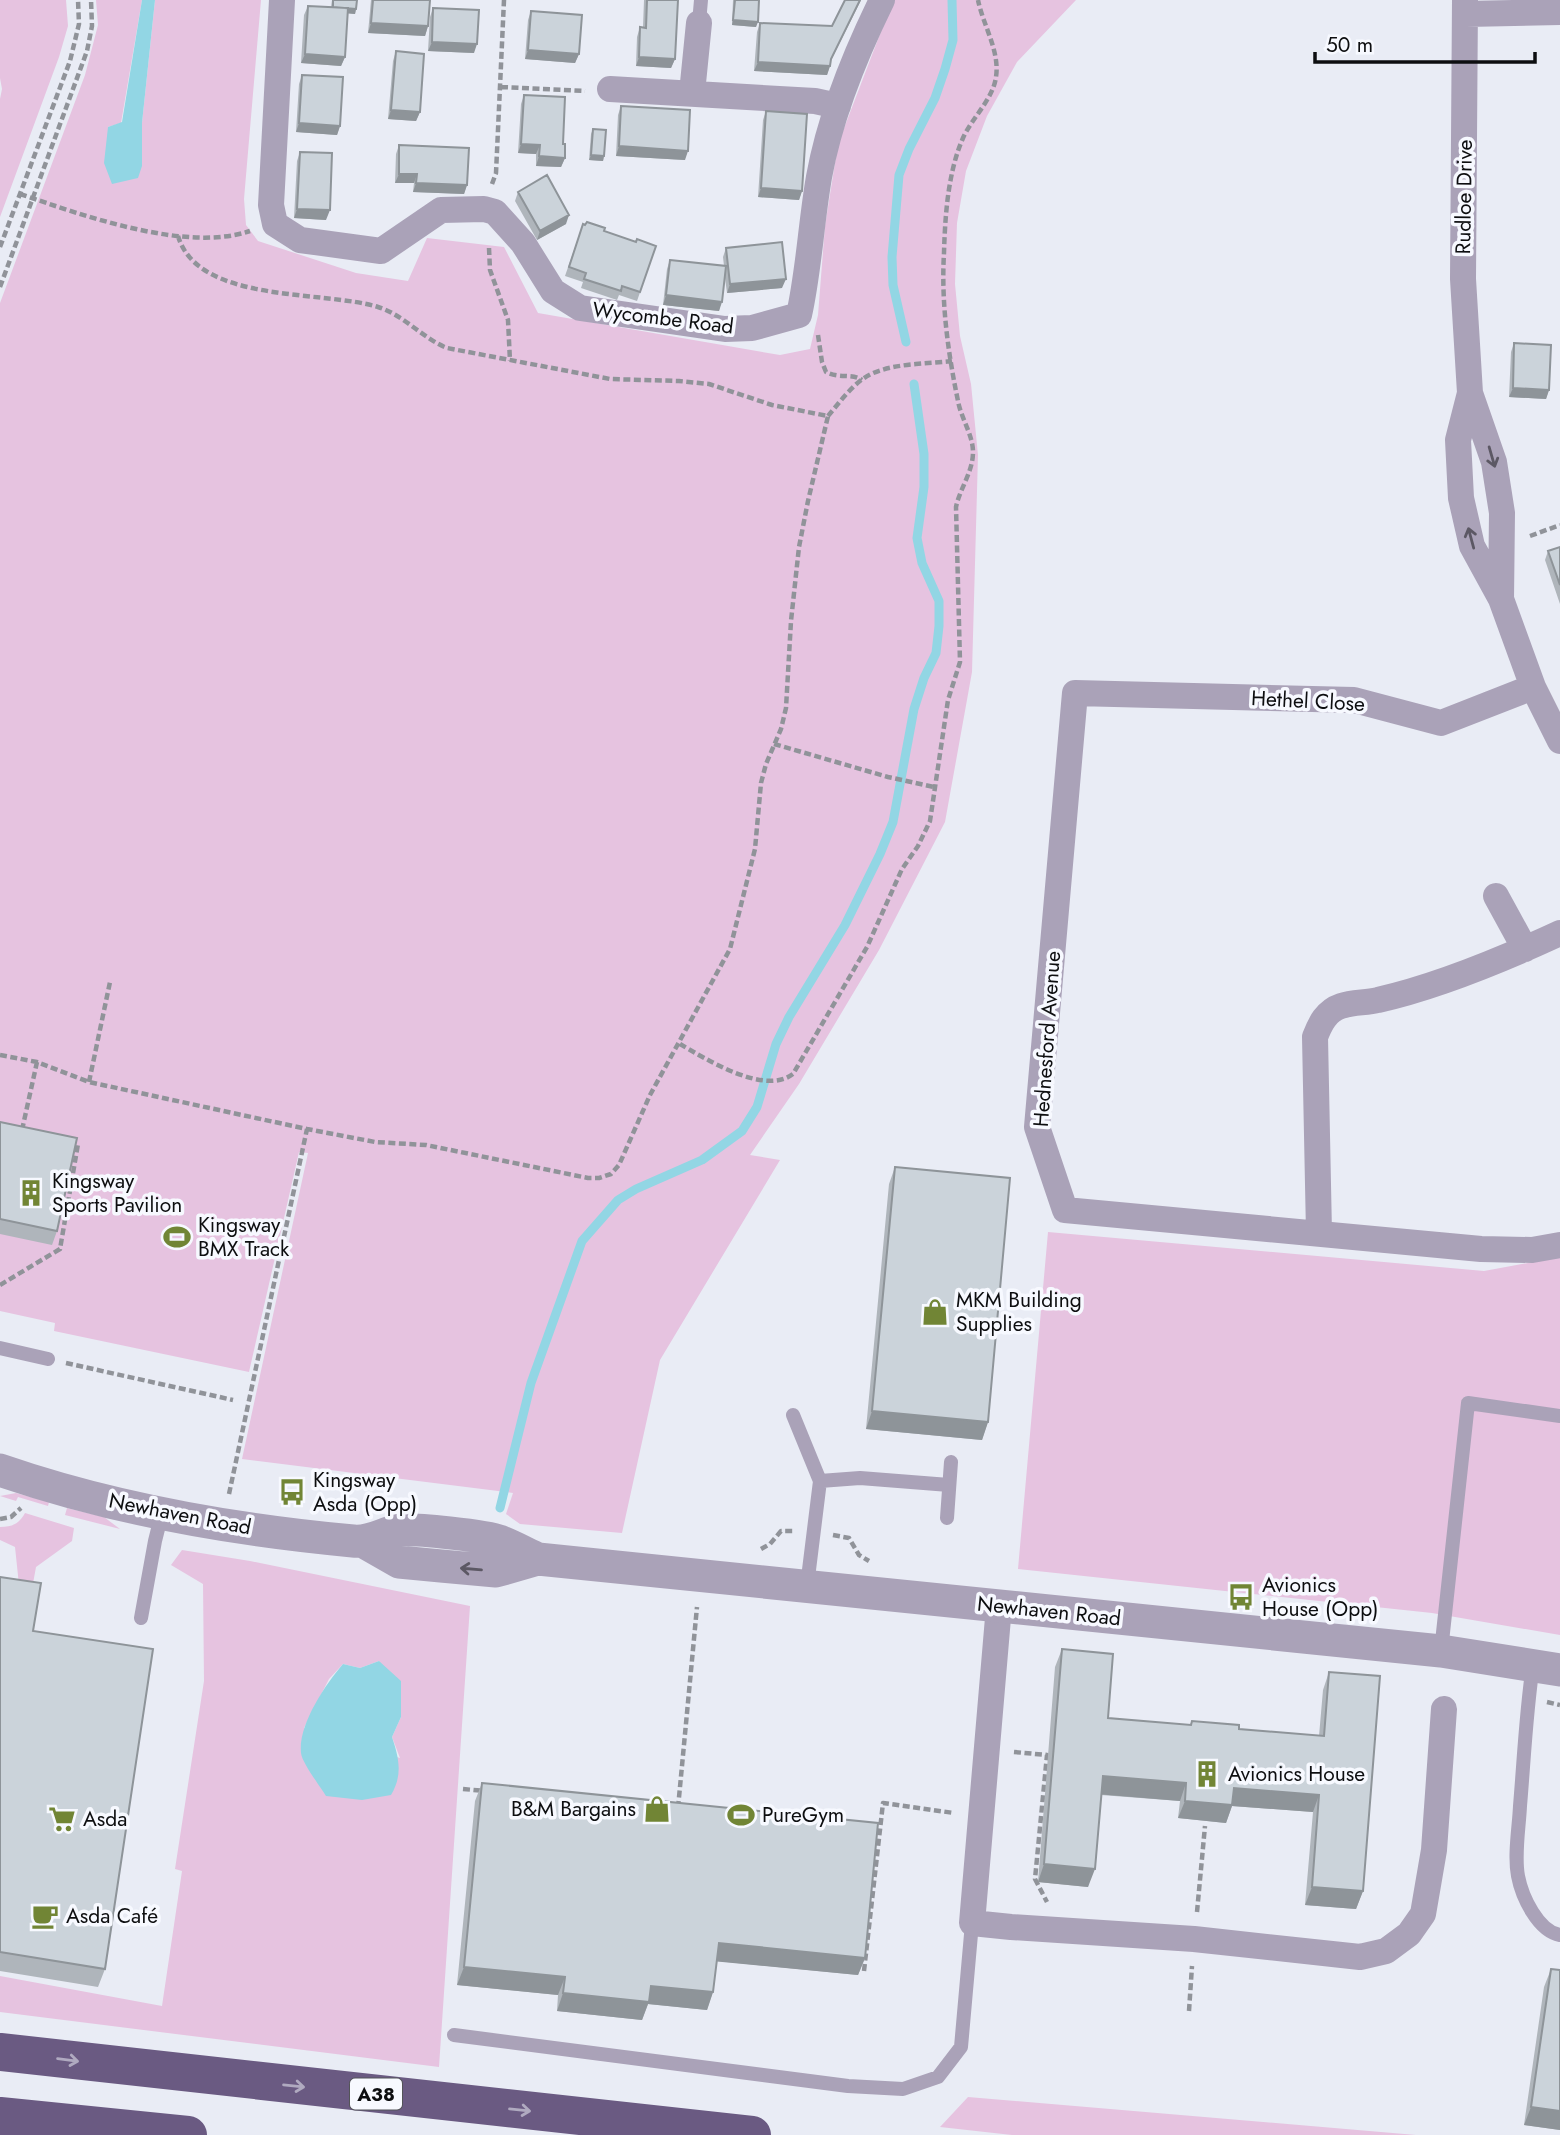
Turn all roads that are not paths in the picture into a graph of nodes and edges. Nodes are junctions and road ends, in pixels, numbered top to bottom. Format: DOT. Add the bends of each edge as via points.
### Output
graph roads {
  1 [pos="282,0"];
  2 [pos="882,0"];
  3 [pos="1466,7"];
  4 [pos="700,12"];
  5 [pos="1560,12"];
  6 [pos="610,89"];
  7 [pos="692,93"];
  8 [pos="838,106"];
  9 [pos="1470,393"];
  10 [pos="1501,599"];
  11 [pos="1533,687"];
  12 [pos="1074,693"];
  13 [pos="1560,741"];
  14 [pos="1496,896"];
  15 [pos="1560,933"];
  16 [pos="1525,949"];
  17 [pos="1319,1233"];
  18 [pos="1560,1245"];
  19 [pos="0,1348"];
  20 [pos="48,1359"];
  21 [pos="793,1415"];
  22 [pos="1560,1416"];
  23 [pos="951,1462"];
  24 [pos="0,1470"];
  25 [pos="820,1481"];
  26 [pos="950,1485"];
  27 [pos="162,1513"];
  28 [pos="947,1518"];
  29 [pos="807,1586"];
  30 [pos="999,1606"];
  31 [pos="141,1618"];
  32 [pos="1441,1651"];
  33 [pos="1546,1668"];
  34 [pos="1444,1709"];
  35 [pos="972,1923"];
  36 [pos="1560,1935"];
  37 [pos="454,2035"];
  38 [pos="0,2052"];
  39 [pos="0,2116"];
  40 [pos="188,2135"];
  41 [pos="752,2135"];
  1 -- 8 [label="street, Wycombe Road" via="271,205 275,224 300,240 380,251 441,210 490,210 523,243 553,290 580,308 725,329 752,328 799,315 819,176"];
  2 -- 8 [label="street"];
  3 -- 5 [label="street"];
  3 -- 9 [label="street, Rudloe Drive" via="1463,279"];
  4 -- 7 [label="street"];
  6 -- 7 [label="street"];
  7 -- 8 [label="street"];
  9 -- 10 [label="street, Rudloe Drive, one-way" via="1494,463 1502,513"];
  10 -- 9 [label="street, Rudloe Drive, one-way" via="1472,546 1461,498 1458,440"];
  10 -- 11 [label="street, Rudloe Drive"];
  11 -- 12 [label="street, Hethel Close" via="1441,723 1354,700"];
  11 -- 13 [label="street, Rudloe Drive"];
  12 -- 17 [label="street, Hednesford Avenue" via="1037,1127 1065,1210"];
  14 -- 16 [label="street"];
  15 -- 16 [label="street"];
  16 -- 17 [label="street" via="1427,985 1340,1006 1322,1019 1315,1037"];
  17 -- 18 [label="street, Hednesford Avenue" via="1481,1249 1532,1250"];
  19 -- 20 [label="lane"];
  21 -- 25 [label="lane"];
  22 -- 32 [label="lane" via="1468,1403"];
  23 -- 26 [label="lane"];
  24 -- 27 [label="street, Newhaven Road"];
  25 -- 26 [label="lane" via="860,1478"];
  25 -- 29 [label="lane"];
  26 -- 28 [label="lane"];
  27 -- 29 [label="street, Newhaven Road" via="364,1542 398,1562 496,1572 538,1559"];
  27 -- 31 [label="lane"];
  29 -- 30 [label="street, Newhaven Road"];
  30 -- 32 [label="street, Newhaven Road"];
  30 -- 35 [label="street"];
  32 -- 33 [label="street, Newhaven Road"];
  33 -- 36 [label="lane" via="1528,1699 1518,1876 1531,1913"];
  34 -- 35 [label="street" via="1434,1850 1423,1914 1409,1934 1386,1951 1360,1957"];
  35 -- 37 [label="lane" via="961,2047 938,2077 903,2089 848,2087"];
  38 -- 41 [label="highway, A38, one-way"];
  39 -- 40 [label="highway"];
}
